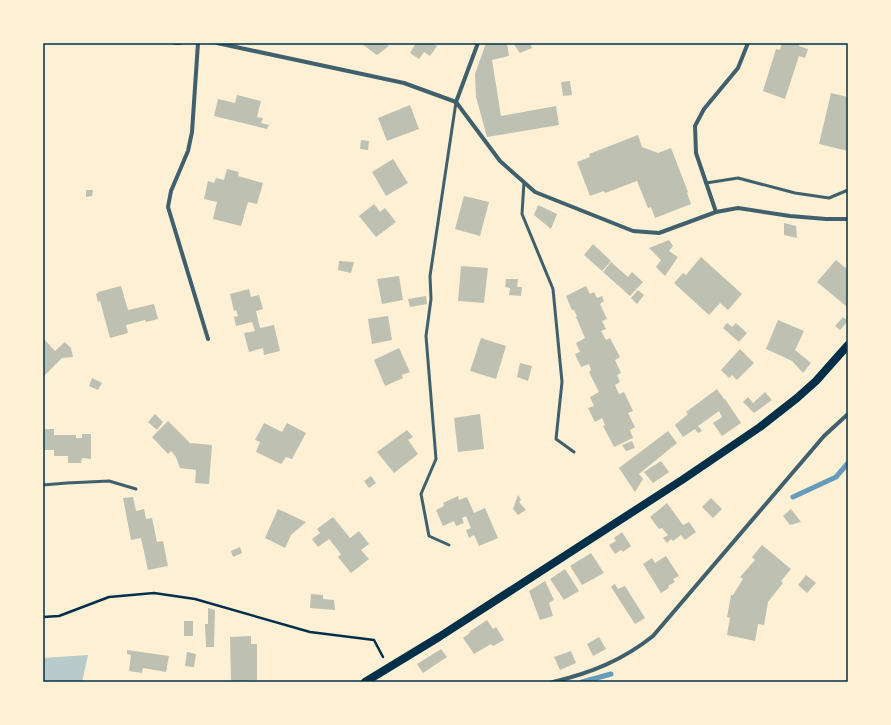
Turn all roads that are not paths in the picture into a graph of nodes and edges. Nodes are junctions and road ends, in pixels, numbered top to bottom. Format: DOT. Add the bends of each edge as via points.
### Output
graph roads {
  1 [pos="175,43"];
  2 [pos="180,43"];
  3 [pos="198,43"];
  4 [pos="217,43"];
  5 [pos="478,43"];
  6 [pos="748,43"];
  7 [pos="456,102"];
  8 [pos="524,182"];
  9 [pos="706,183"];
  10 [pos="848,190"];
  11 [pos="716,212"];
  12 [pos="848,219"];
  13 [pos="208,339"];
  14 [pos="848,345"];
  15 [pos="848,414"];
  16 [pos="574,452"];
  17 [pos="43,486"];
  18 [pos="136,489"];
  19 [pos="449,545"];
  20 [pos="365,682"];
  21 [pos="553,682"];
  1 -- 2 [label="street"];
  3 -- 13 [label="street" via="192,132 188,150 171,191 168,207"];
  4 -- 7 [label="street" via="404,83"];
  5 -- 7 [label="street"];
  6 -- 9 [label="street" via="738,68 704,109 695,126 696,153"];
  7 -- 8 [label="street" via="500,161"];
  7 -- 19 [label="lane" via="430,276 431,299 426,336 436,459 421,494 429,536"];
  8 -- 11 [label="street" via="535,192 633,231 659,232"];
  8 -- 16 [label="lane" via="522,214 553,289 562,382 556,439"];
  9 -- 10 [label="lane" via="738,178 795,193 829,198"];
  9 -- 11 [label="street"];
  11 -- 12 [label="street" via="738,208 797,217"];
  14 -- 20 [label="main road" via="797,398 760,426 670,488"];
  15 -- 21 [label="street" via="824,436 653,636 613,662"];
  17 -- 18 [label="lane" via="109,481"];
}
